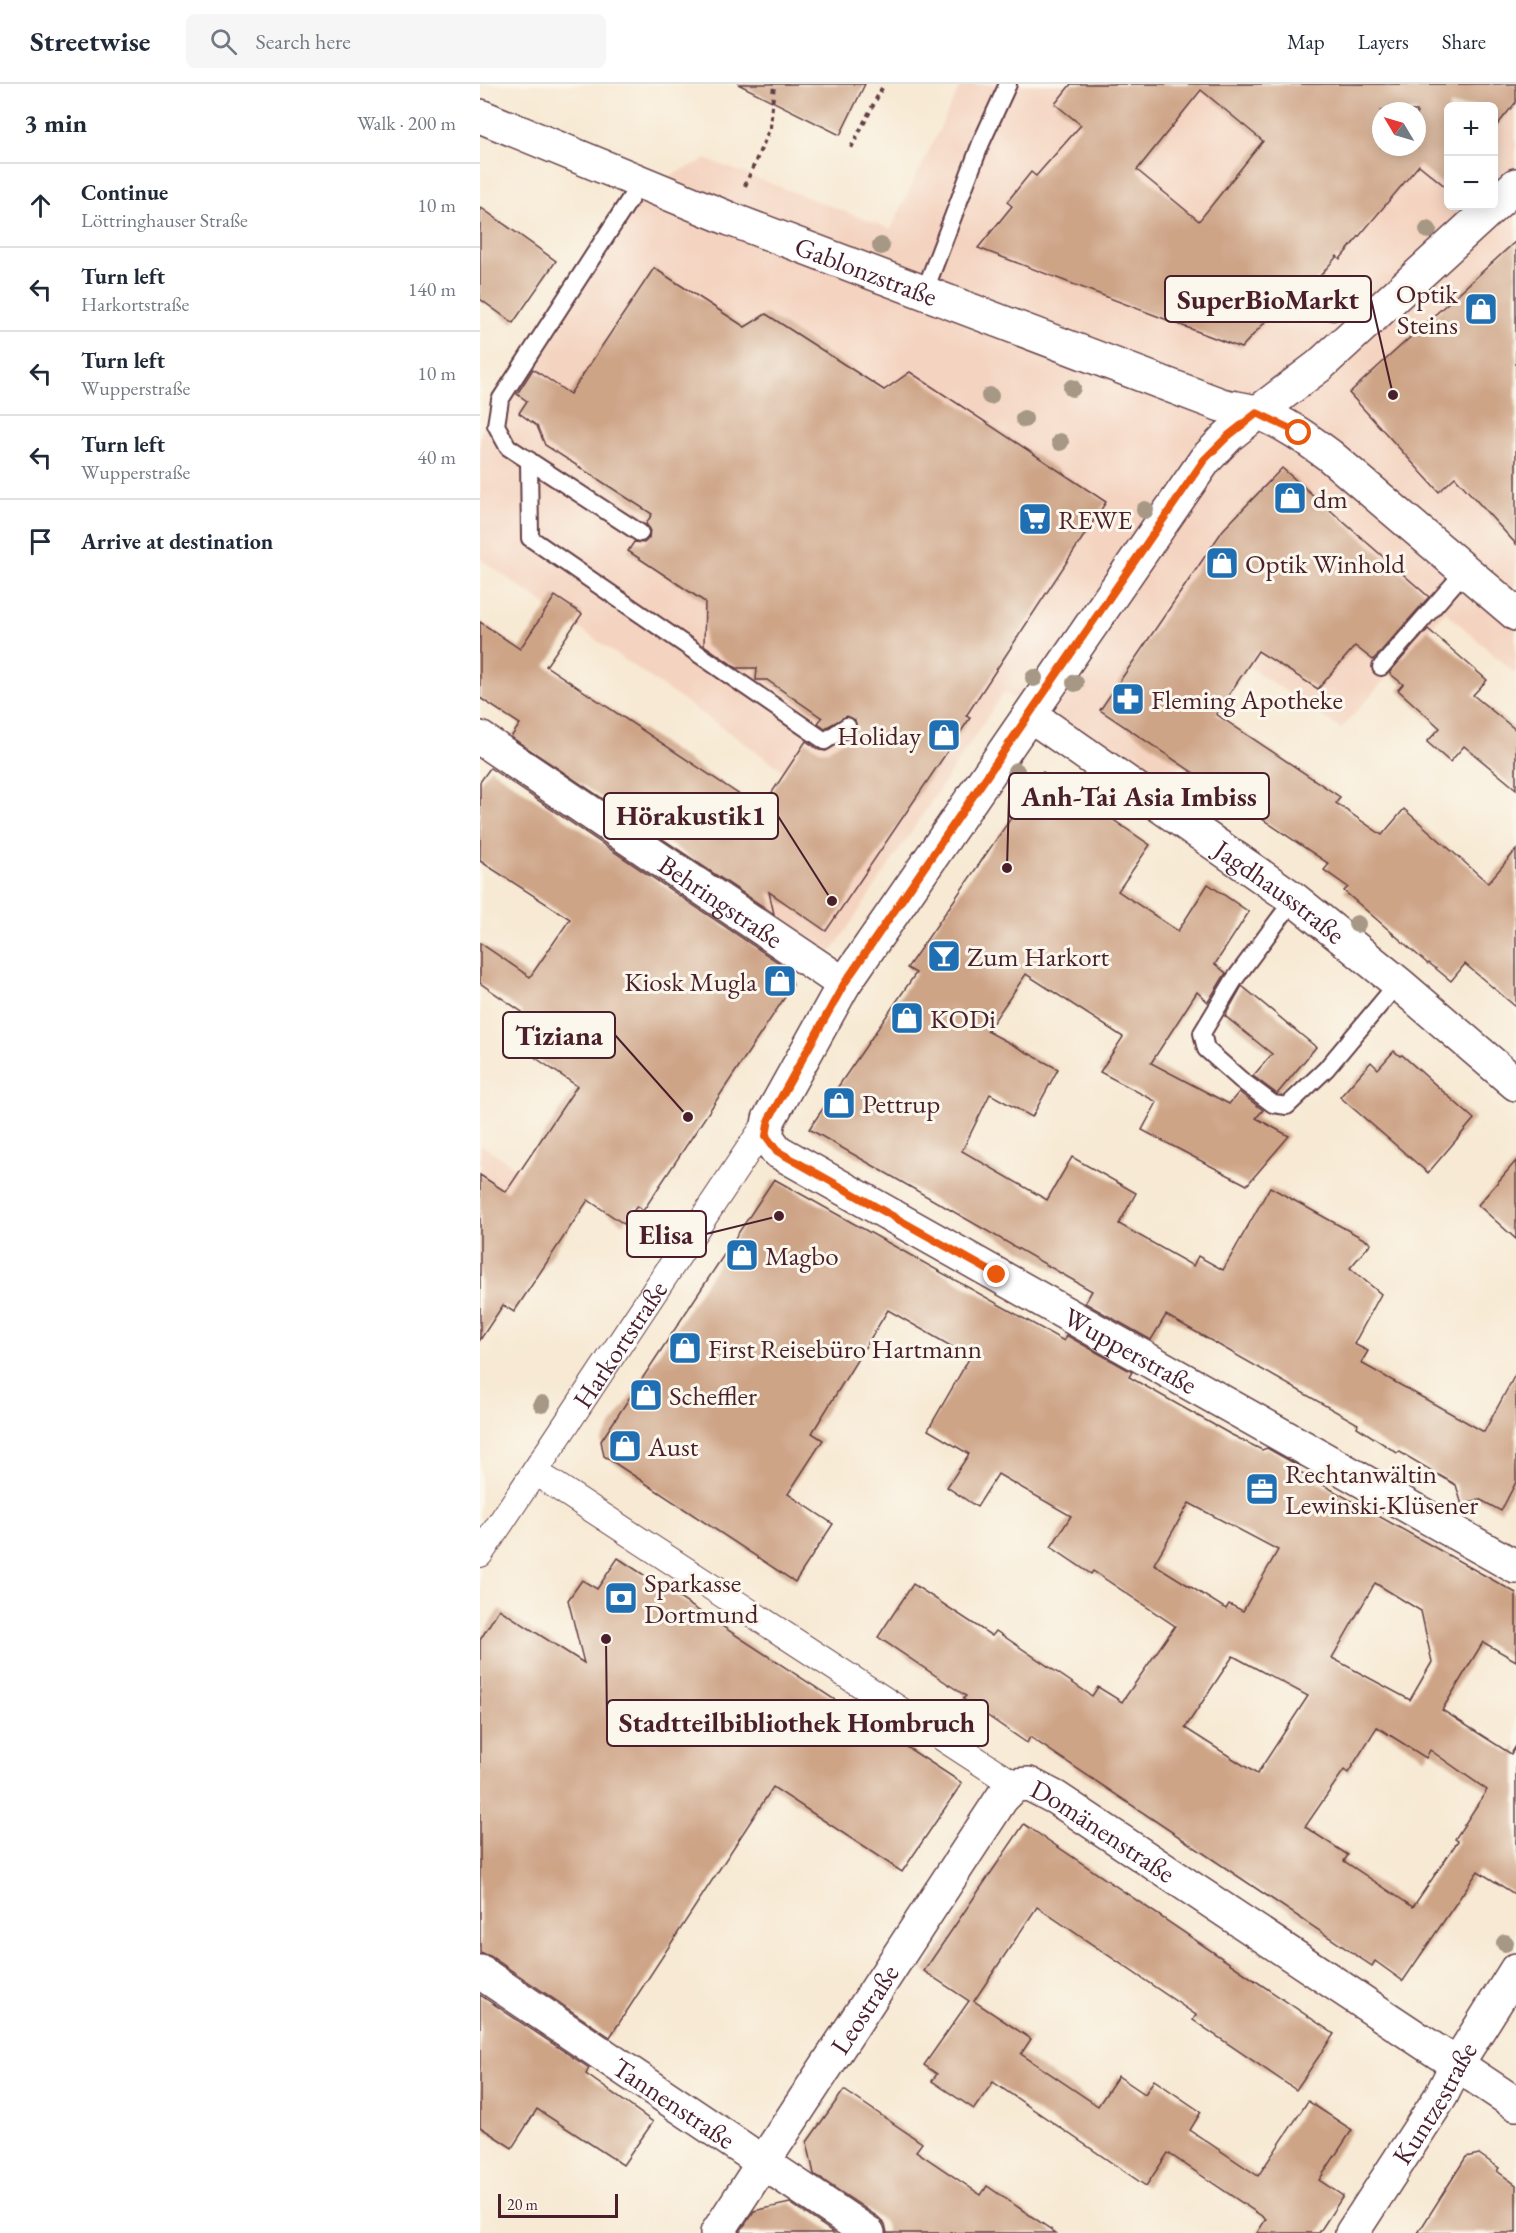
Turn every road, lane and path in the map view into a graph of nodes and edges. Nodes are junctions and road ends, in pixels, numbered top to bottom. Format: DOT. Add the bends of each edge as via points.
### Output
graph roads {
  1 [pos="774,84"];
  2 [pos="884,84"];
  3 [pos="1008,84"];
  4 [pos="480,116"];
  5 [pos="851,148"];
  6 [pos="641,182"];
  7 [pos="1516,185"];
  8 [pos="730,219"];
  9 [pos="924,293"];
  10 [pos="1257,413"];
  11 [pos="529,460"];
  12 [pos="640,533"];
  13 [pos="1465,571"];
  14 [pos="1514,610"];
  15 [pos="1381,667"];
  16 [pos="1030,715"];
  17 [pos="847,726"];
  18 [pos="480,738"];
  19 [pos="1294,899"];
  20 [pos="1398,983"];
  21 [pos="844,984"];
  22 [pos="1516,1084"];
  23 [pos="769,1119"];
  24 [pos="535,1472"];
  25 [pos="480,1554"];
  26 [pos="1516,1567"];
  27 [pos="1015,1785"];
  28 [pos="1516,1970"];
  29 [pos="480,1972"];
  30 [pos="1457,2064"];
  31 [pos="1516,2104"];
  32 [pos="763,2162"];
  33 [pos="717,2233"];
  34 [pos="868,2233"];
  35 [pos="1352,2233"];
  1 -- 8 [label="path" via="770,128"];
  2 -- 5 [label="path"];
  3 -- 9 [label="lane" via="981,143"];
  4 -- 6 [label="street, Gablonzstraße"];
  6 -- 8 [label="street, Gablonzstraße"];
  6 -- 11 [label="lane" via="500,400 496,425 508,447"];
  7 -- 10 [label="street, Harkortstraße" via="1319,366"];
  8 -- 9 [label="street, Gablonzstraße"];
  9 -- 10 [label="street, Gablonzstraße" via="1221,405"];
  10 -- 13 [label="street, Gablonzstraße" via="1299,433 1329,454"];
  10 -- 16 [label="street, Harkortstraße" via="1204,460"];
  11 -- 12 [label="lane"];
  11 -- 17 [label="lane" via="530,538 825,741"];
  13 -- 14 [label="street, Gablonzstraße"];
  13 -- 15 [label="lane"];
  16 -- 19 [label="street, Jagdhausstraße"];
  16 -- 21 [label="street, Harkortstraße"];
  18 -- 21 [label="street, Behringstraße"];
  19 -- 20 [label="street, Jagdhausstraße"];
  19 -- 20 [label="lane" via="1233,980 1202,1033 1206,1049 1241,1080 1273,1104 1287,1106 1326,1069"];
  20 -- 22 [label="street, Jagdhausstraße"];
  21 -- 23 [label="street, Harkortstraße"];
  23 -- 24 [label="street, Harkortstraße"];
  23 -- 26 [label="street, Wupperstraße" via="766,1136 777,1151"];
  24 -- 25 [label="street, Harkortstraße"];
  24 -- 27 [label="street, Domänenstraße"];
  27 -- 30 [label="street, Domänenstraße" via="1029,1784 1056,1798"];
  27 -- 32 [label="street, Leostraße" via="1002,1798"];
  28 -- 30 [label="street, Kuntzestraße"];
  29 -- 32 [label="street, Tannenstraße"];
  30 -- 31 [label="street, Domänenstraße"];
  30 -- 35 [label="street, Kuntzestraße" via="1441,2096"];
  32 -- 33 [label="street, Leostraße"];
  32 -- 34 [label="street, Tannenstraße"];
}
